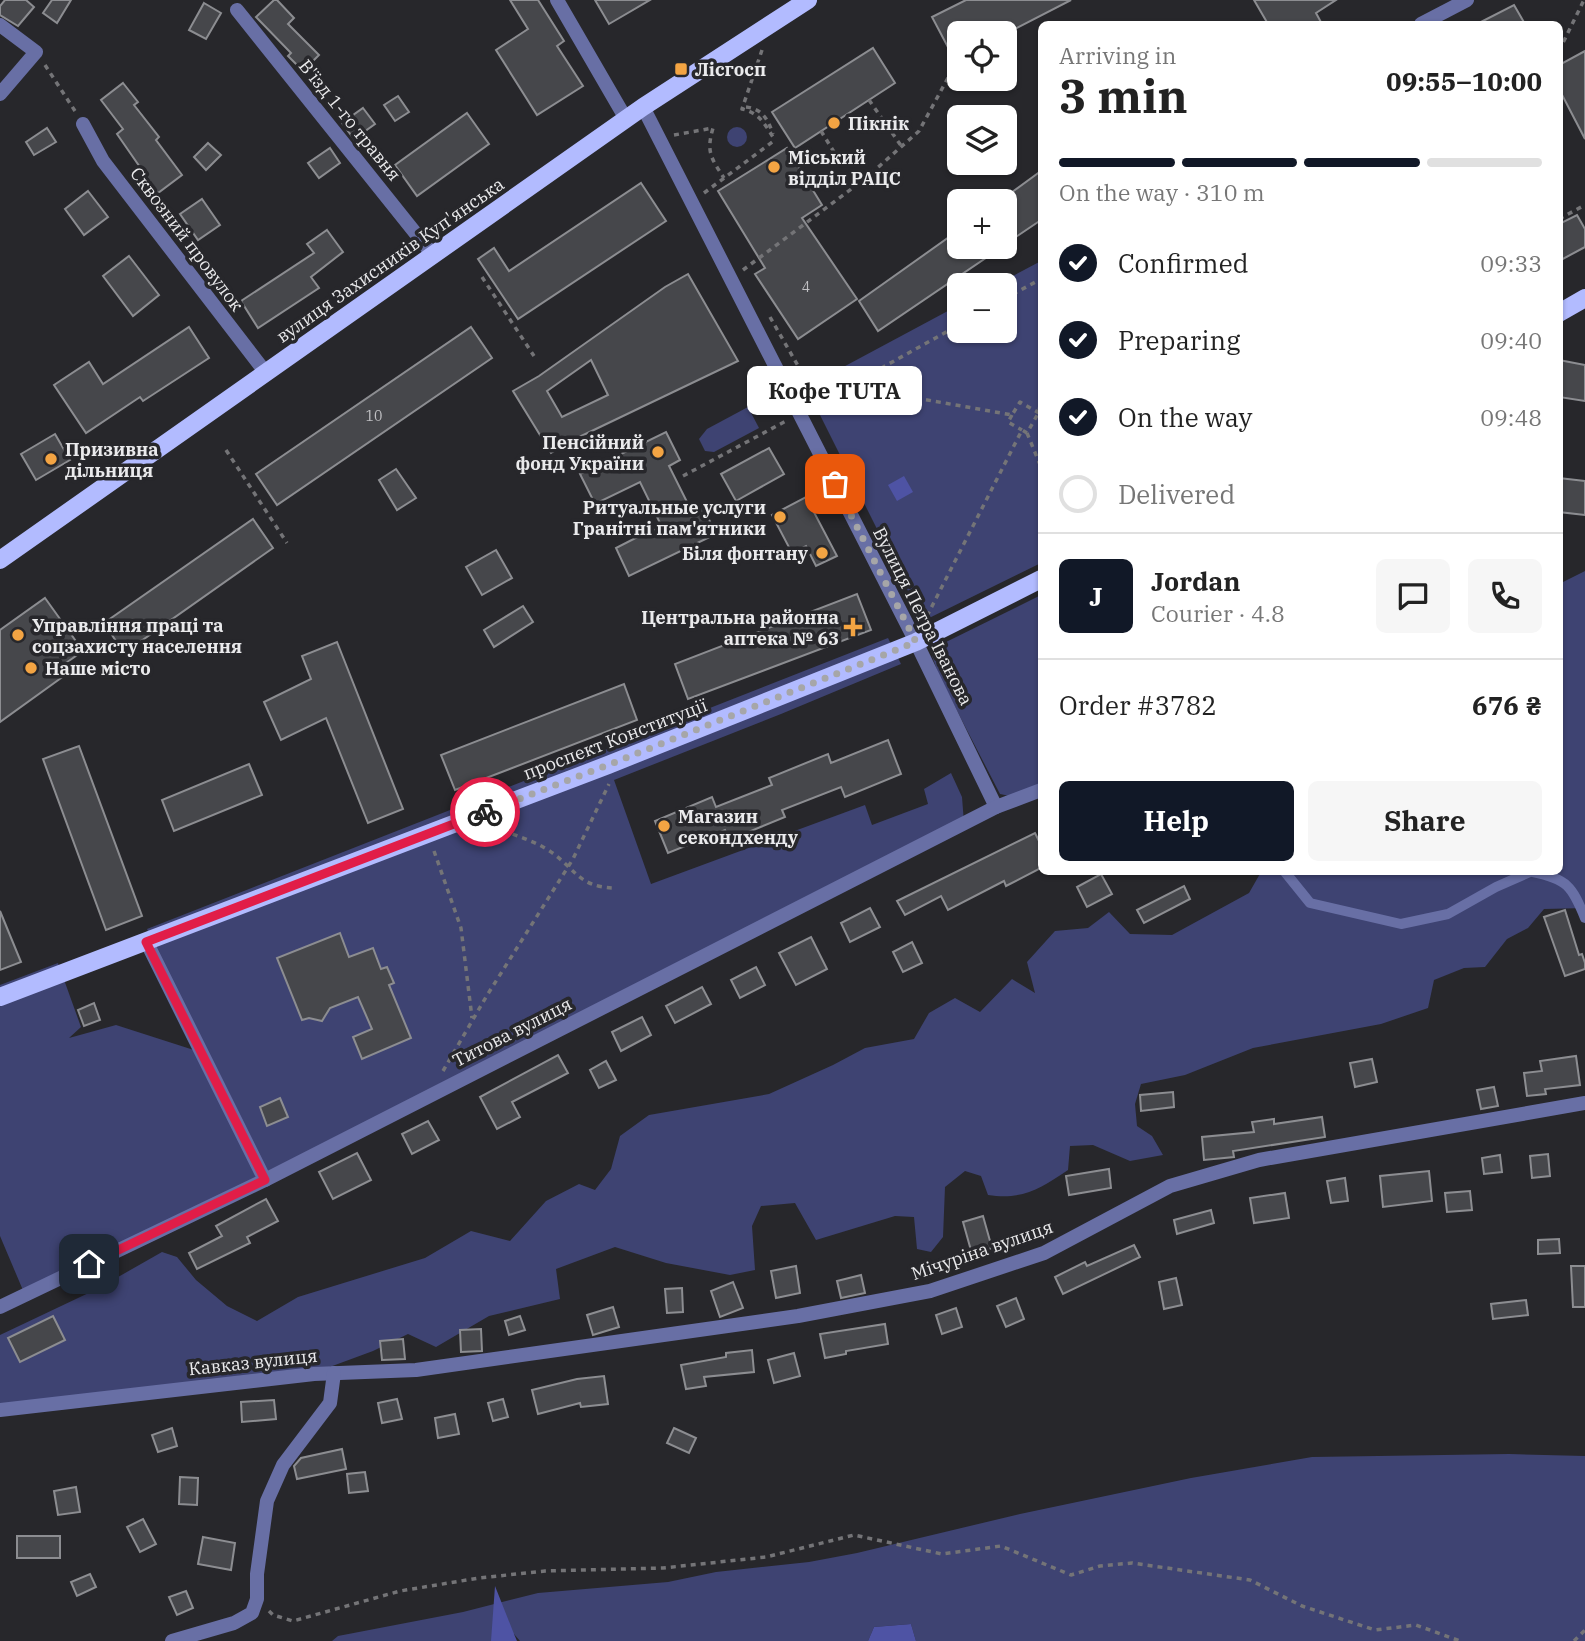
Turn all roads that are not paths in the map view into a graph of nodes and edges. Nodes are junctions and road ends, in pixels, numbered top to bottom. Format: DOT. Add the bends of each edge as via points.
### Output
graph roads {
  1 [pos="557,0"];
  2 [pos="808,0"];
  3 [pos="1467,0"];
  4 [pos="237,10"];
  5 [pos="1427,21"];
  6 [pos="0,25"];
  7 [pos="0,94"];
  8 [pos="643,107"];
  9 [pos="626,119"];
  10 [pos="83,124"];
  11 [pos="433,255"];
  12 [pos="1585,299"];
  13 [pos="1563,311"];
  14 [pos="265,373"];
  15 [pos="0,560"];
  16 [pos="1038,581"];
  17 [pos="916,642"];
  18 [pos="1038,791"];
  19 [pos="996,807"];
  20 [pos="1287,875"];
  21 [pos="1524,875"];
  22 [pos="1548,875"];
  23 [pos="1585,918"];
  24 [pos="146,942"];
  25 [pos="0,997"];
  26 [pos="1585,1104"];
  27 [pos="265,1180"];
  28 [pos="0,1307"];
  29 [pos="334,1373"];
  30 [pos="0,1410"];
  31 [pos="172,1641"];
  1 -- 9 [label="street"];
  2 -- 8 [label="main road, вулиця Захисників Куп'янська"];
  3 -- 5 [label="street"];
  4 -- 11 [label="street, В'їзд 1-го травня"];
  6 -- 7 [label="street" via="36,52"];
  8 -- 9 [label="main road, вулиця Захисників Куп'янська"];
  8 -- 17 [label="street, Вулиця Петра Іванова" via="692,202 739,274 779,374"];
  9 -- 11 [label="main road, вулиця Захисників Куп'янська"];
  10 -- 14 [label="street, Сквозний провулок" via="103,161"];
  11 -- 14 [label="main road, вулиця Захисників Куп'янська"];
  12 -- 13 [label="main road"];
  14 -- 15 [label="main road, вулиця Захисників Куп'янська"];
  16 -- 17 [label="main road, проспект Конституції"];
  17 -- 19 [label="street, Вулиця Петра Іванова"];
  17 -- 24 [label="main road, проспект Конституції"];
  18 -- 19 [label="street, Титова вулиця"];
  19 -- 27 [label="street, Титова вулиця"];
  20 -- 21 [label="lane" via="1310,903 1401,925 1448,914"];
  22 -- 23 [label="lane" via="1574,892"];
  24 -- 25 [label="main road, проспект Конституції"];
  24 -- 27 [label="street"];
  26 -- 29 [label="street, Мічуріна вулиця" via="1259,1160 1170,1186 1044,1253 930,1291 798,1316 416,1370"];
  27 -- 28 [label="street, Титова вулиця"];
  29 -- 30 [label="street, Кавказ вулиця"];
  29 -- 31 [label="street, Кавказ вулиця" via="330,1403 283,1465 267,1501 252,1613"];
}
